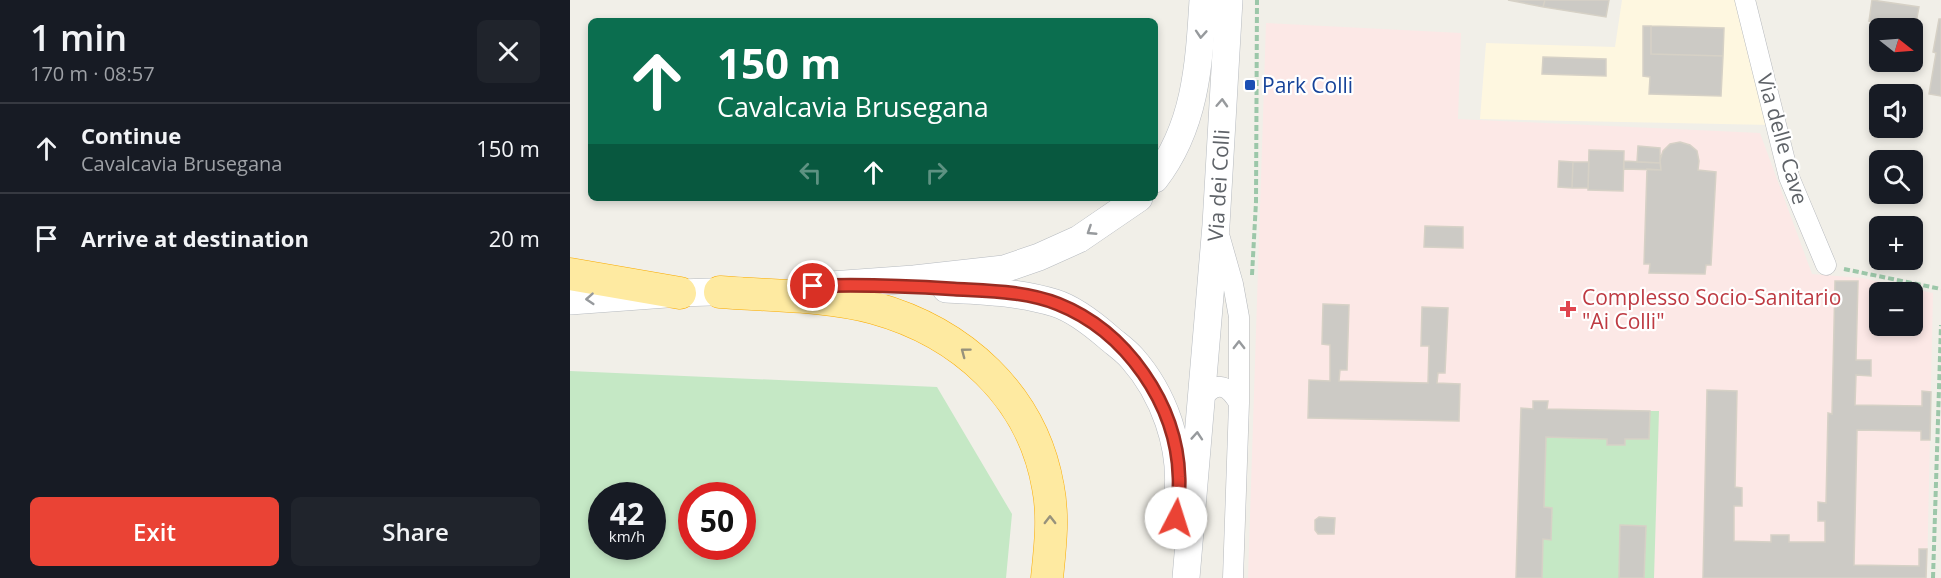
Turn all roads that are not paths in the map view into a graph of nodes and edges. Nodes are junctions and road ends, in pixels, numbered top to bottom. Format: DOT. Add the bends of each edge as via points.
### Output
graph roads {
  1 [pos="1203,0"];
  2 [pos="1229,0"];
  3 [pos="1745,0"];
  4 [pos="1158,175"];
  5 [pos="1135,201"];
  6 [pos="1216,225"];
  7 [pos="1826,265"];
  8 [pos="570,274"];
  9 [pos="860,284"];
  10 [pos="720,292"];
  11 [pos="680,293"];
  12 [pos="570,301"];
  13 [pos="1200,400"];
  14 [pos="1239,403"];
  15 [pos="1047,578"];
  16 [pos="1174,578"];
  17 [pos="1186,578"];
  18 [pos="1233,578"];
  1 -- 4 [label="main road, one-way" via="1193,98 1182,131"];
  6 -- 2 [label="main road, Via dei Colli, one-way"];
  3 -- 7 [label="street, Via delle Cave" via="1789,177"];
  5 -- 9 [label="main road, one-way" via="1079,239 1004,269"];
  6 -- 13 [label="main road"];
  14 -- 6 [label="street, Via dei Colli, one-way" via="1239,317"];
  8 -- 11 [label="highway"];
  9 -- 10 [label="main road"];
  9 -- 16 [label="main road" via="1017,294 1057,303 1099,329 1132,358 1165,410 1174,442 1179,478"];
  10 -- 11 [label="main road"];
  15 -- 10 [label="highway, one-way" via="1051,518 1041,460 1011,399 973,357 907,319 872,308 836,300"];
  11 -- 12 [label="main road, one-way"];
  13 -- 14 [label="street" via="1209,390 1223,387 1231,390"];
  17 -- 13 [label="main road, one-way"];
  14 -- 18 [label="street, Via dei Colli"];
}
